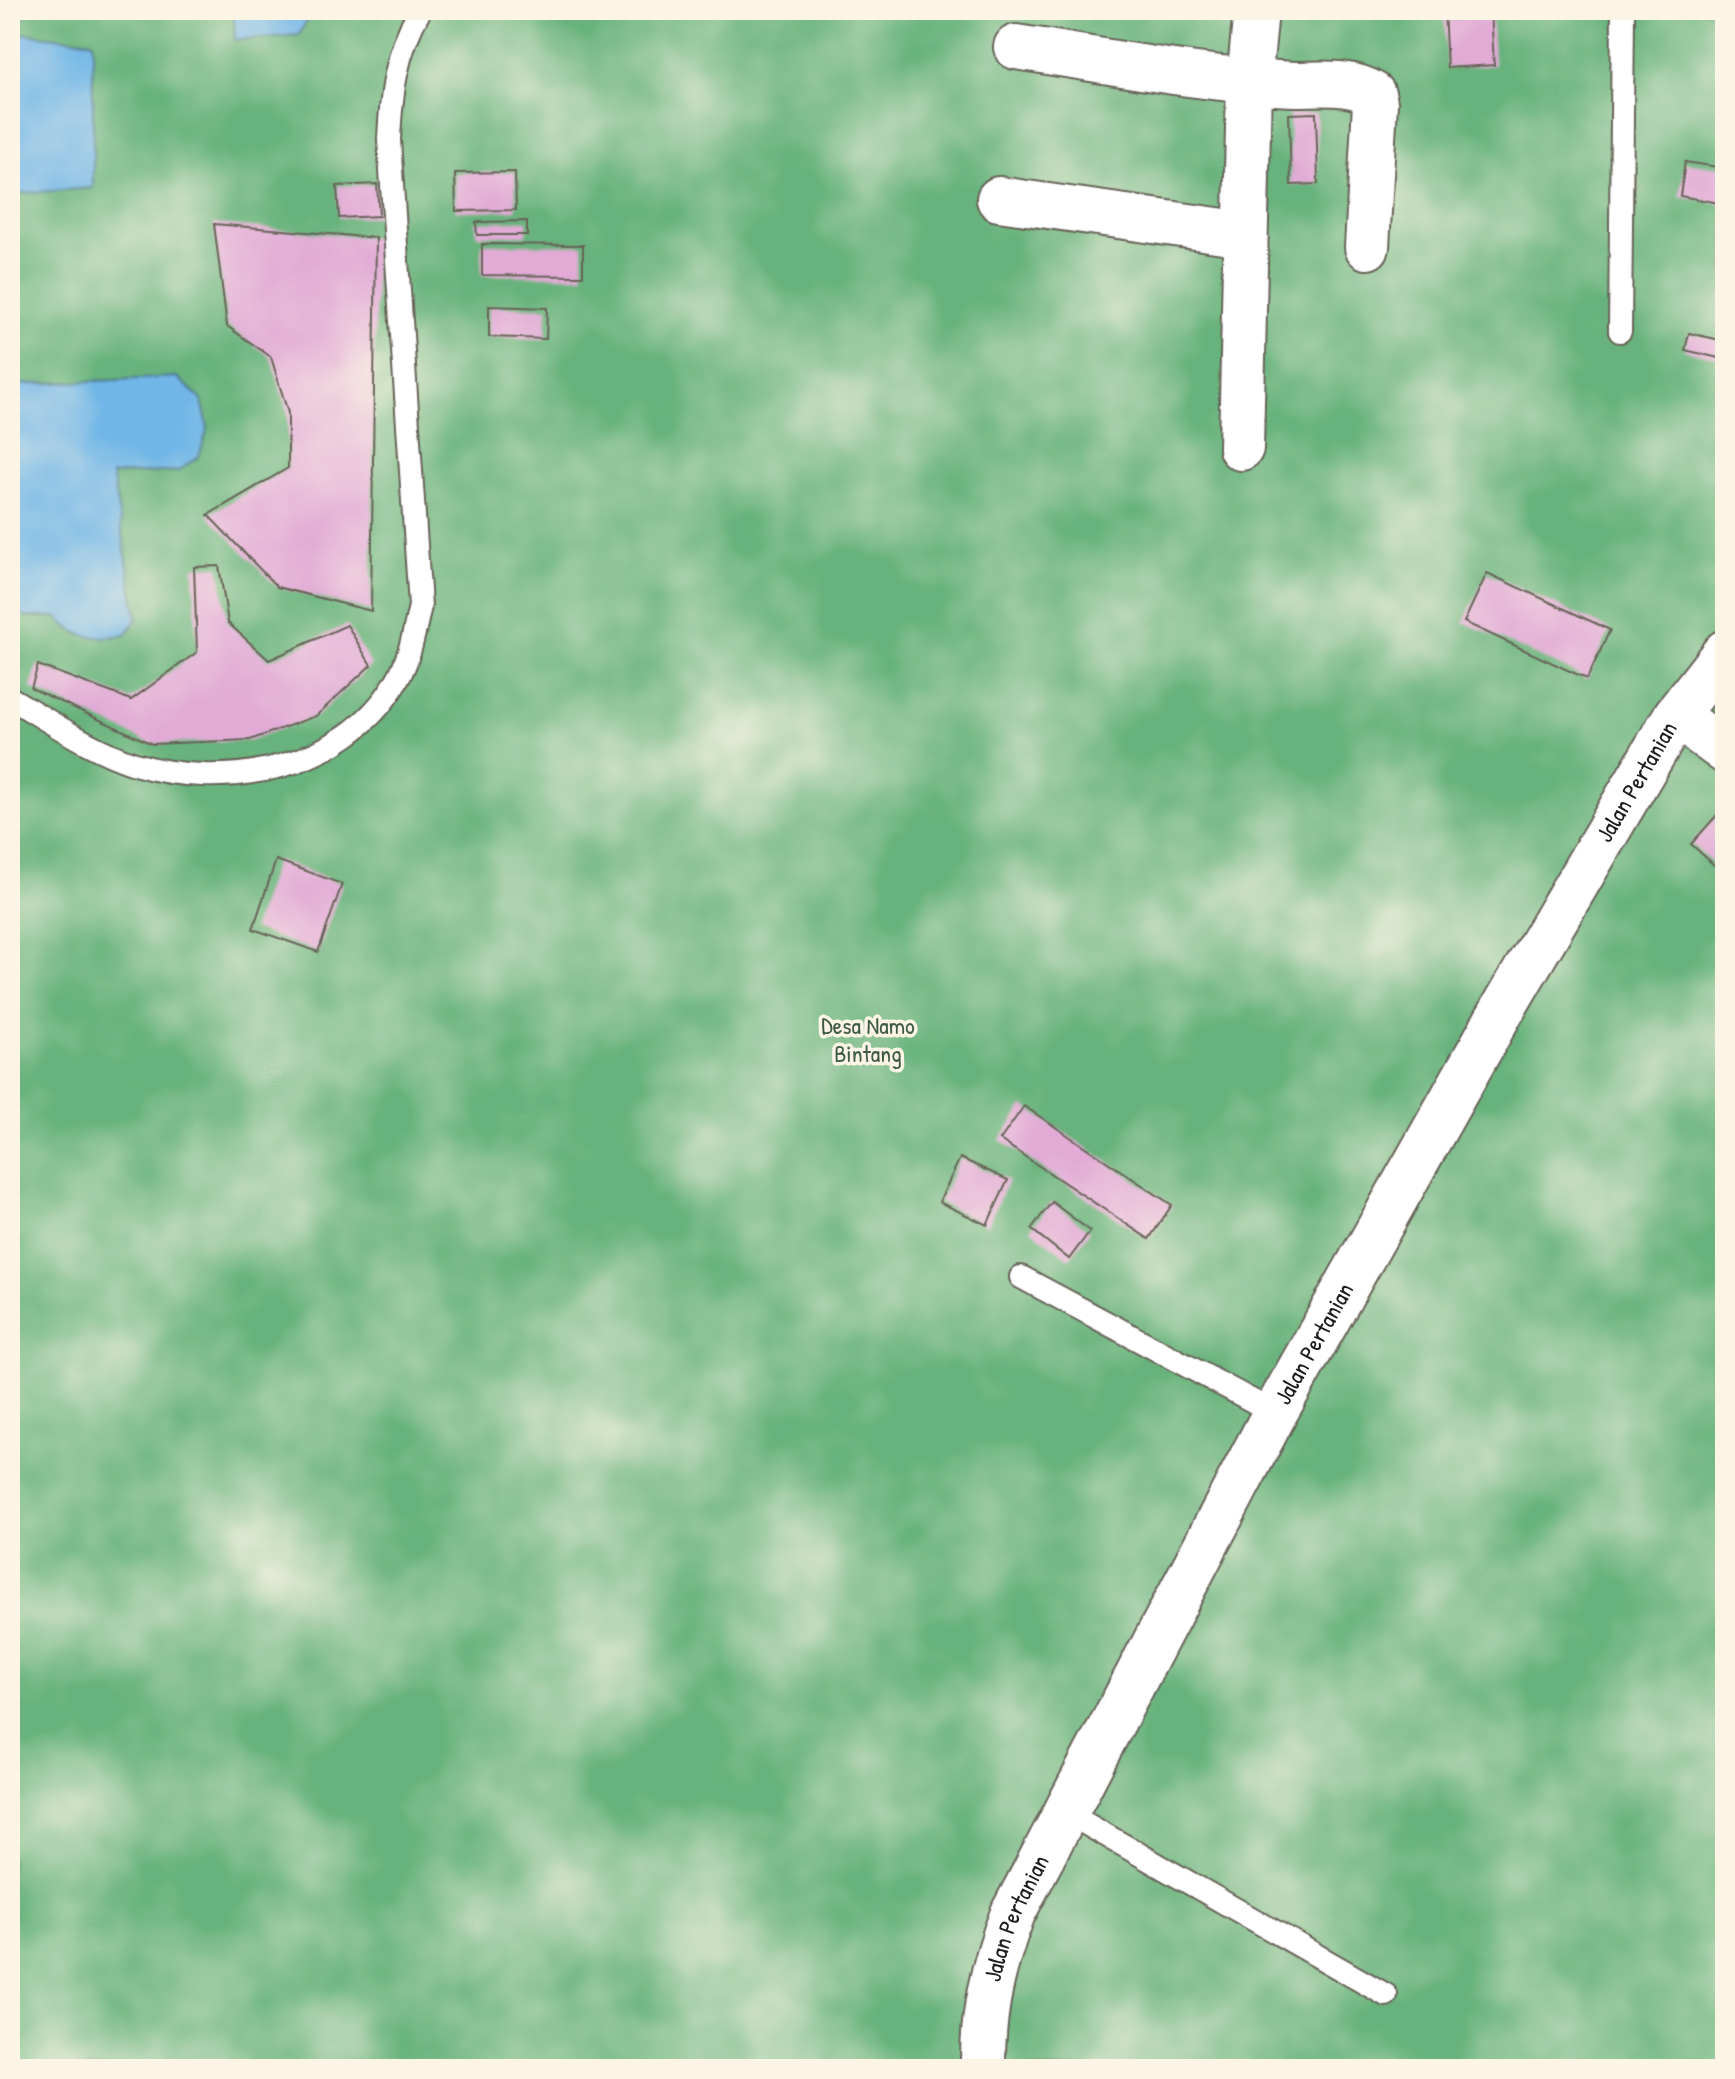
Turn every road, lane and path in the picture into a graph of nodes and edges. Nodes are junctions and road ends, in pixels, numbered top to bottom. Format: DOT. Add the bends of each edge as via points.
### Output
graph roads {
  1 [pos="420,10"];
  2 [pos="1256,10"];
  3 [pos="1623,10"];
  4 [pos="1016,47"];
  5 [pos="1249,82"];
  6 [pos="999,199"];
  7 [pos="1245,234"];
  8 [pos="1367,247"];
  9 [pos="1620,331"];
  10 [pos="1241,448"];
  11 [pos="1725,652"];
  12 [pos="10,698"];
  13 [pos="1676,715"];
  14 [pos="1725,751"];
  15 [pos="1021,1277"];
  16 [pos="1275,1413"];
  17 [pos="1067,1813"];
  18 [pos="1386,1995"];
  19 [pos="983,2069"];
  1 -- 12 [label="lane" via="401,49 390,101 420,606 398,680 358,727 303,759 244,775 167,772 134,763"];
  2 -- 5 [label="street"];
  3 -- 9 [label="lane"];
  4 -- 5 [label="street"];
  5 -- 7 [label="street"];
  5 -- 8 [label="street" via="1352,86 1373,94"];
  6 -- 7 [label="street"];
  7 -- 10 [label="street"];
  11 -- 13 [label="street, Jalan Pertanian"];
  13 -- 14 [label="street"];
  13 -- 16 [label="street, Jalan Pertanian"];
  15 -- 16 [label="lane"];
  16 -- 17 [label="street, Jalan Pertanian"];
  17 -- 18 [label="lane"];
  17 -- 19 [label="street, Jalan Pertanian" via="997,1953 988,1990"];
}
